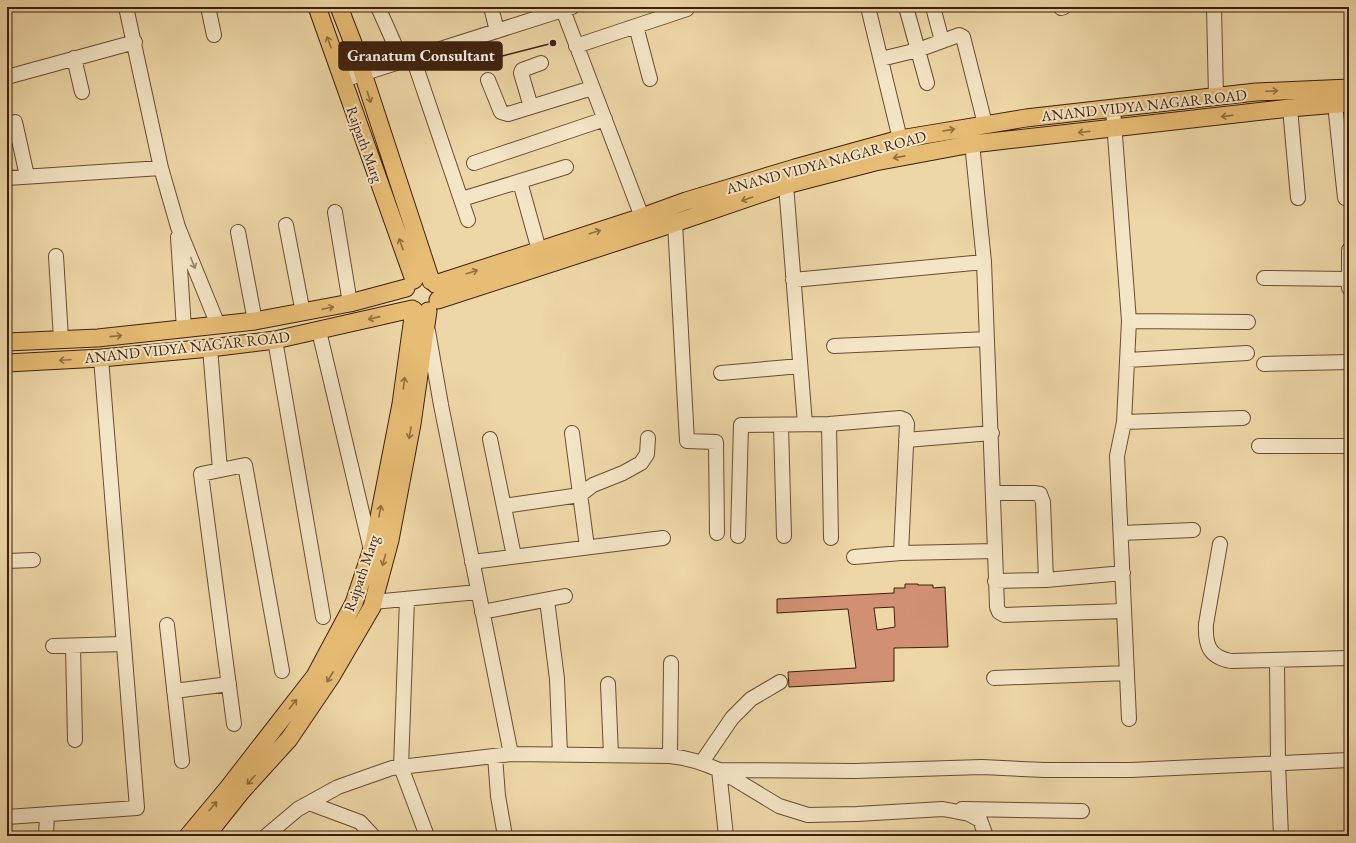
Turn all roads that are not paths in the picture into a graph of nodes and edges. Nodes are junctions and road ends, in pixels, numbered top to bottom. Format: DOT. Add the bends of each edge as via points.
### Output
graph roads {
  1 [pos="126,7"];
  2 [pos="208,7"];
  3 [pos="317,7"];
  4 [pos="339,7"];
  5 [pos="378,7"];
  6 [pos="491,7"];
  7 [pos="868,7"];
  8 [pos="906,7"];
  9 [pos="933,7"];
  10 [pos="1214,7"];
  11 [pos="569,8"];
  12 [pos="688,10"];
  13 [pos="636,26"];
  14 [pos="497,31"];
  15 [pos="214,35"];
  16 [pos="942,40"];
  17 [pos="135,42"];
  18 [pos="576,46"];
  19 [pos="918,50"];
  20 [pos="74,58"];
  21 [pos="407,59"];
  22 [pos="881,59"];
  23 [pos="541,63"];
  24 [pos="362,74"];
  25 [pos="7,77"];
  26 [pos="650,79"];
  27 [pos="343,80"];
  28 [pos="488,80"];
  29 [pos="927,83"];
  30 [pos="592,88"];
  31 [pos="1349,88"];
  32 [pos="82,92"];
  33 [pos="1216,97"];
  34 [pos="1342,104"];
  35 [pos="531,107"];
  36 [pos="1290,108"];
  37 [pos="1113,109"];
  38 [pos="605,119"];
  39 [pos="15,122"];
  40 [pos="978,125"];
  41 [pos="1114,129"];
  42 [pos="900,139"];
  43 [pos="972,144"];
  44 [pos="474,164"];
  45 [pos="566,167"];
  46 [pos="161,168"];
  47 [pos="27,176"];
  48 [pos="7,178"];
  49 [pos="520,182"];
  50 [pos="786,185"];
  51 [pos="1298,198"];
  52 [pos="1345,198"];
  53 [pos="462,199"];
  54 [pos="335,212"];
  55 [pos="642,218"];
  56 [pos="468,220"];
  57 [pos="675,223"];
  58 [pos="286,225"];
  59 [pos="178,227"];
  60 [pos="238,232"];
  61 [pos="539,250"];
  62 [pos="1349,250"];
  63 [pos="56,256"];
  64 [pos="984,262"];
  65 [pos="1264,278"];
  66 [pos="1349,279"];
  67 [pos="793,280"];
  68 [pos="421,284"];
  69 [pos="1349,288"];
  70 [pos="350,303"];
  71 [pos="424,310"];
  72 [pos="303,313"];
  73 [pos="255,321"];
  74 [pos="1129,321"];
  75 [pos="1248,322"];
  76 [pos="218,325"];
  77 [pos="184,329"];
  78 [pos="319,331"];
  79 [pos="61,339"];
  80 [pos="986,339"];
  81 [pos="275,340"];
  82 [pos="7,342"];
  83 [pos="834,346"];
  84 [pos="210,348"];
  85 [pos="1247,353"];
  86 [pos="101,358"];
  87 [pos="1128,360"];
  88 [pos="1349,362"];
  89 [pos="7,363"];
  90 [pos="1264,364"];
  91 [pos="800,366"];
  92 [pos="721,373"];
  93 [pos="1244,418"];
  94 [pos="1124,422"];
  95 [pos="805,424"];
  96 [pos="829,424"];
  97 [pos="781,426"];
  98 [pos="572,433"];
  99 [pos="992,433"];
  100 [pos="648,438"];
  101 [pos="490,439"];
  102 [pos="906,440"];
  103 [pos="1260,446"];
  104 [pos="1349,446"];
  105 [pos="220,470"];
  106 [pos="993,492"];
  107 [pos="580,495"];
  108 [pos="504,506"];
  109 [pos="1193,530"];
  110 [pos="717,533"];
  111 [pos="1121,533"];
  112 [pos="738,536"];
  113 [pos="784,536"];
  114 [pos="663,538"];
  115 [pos="831,538"];
  116 [pos="1220,544"];
  117 [pos="587,547"];
  118 [pos="371,550"];
  119 [pos="995,551"];
  120 [pos="901,553"];
  121 [pos="514,556"];
  122 [pos="854,557"];
  123 [pos="32,560"];
  124 [pos="7,561"];
  125 [pos="472,562"];
  126 [pos="1123,573"];
  127 [pos="1046,580"];
  128 [pos="995,581"];
  129 [pos="478,592"];
  130 [pos="565,596"];
  131 [pos="407,599"];
  132 [pos="547,600"];
  133 [pos="373,602"];
  134 [pos="1124,611"];
  135 [pos="482,612"];
  136 [pos="323,617"];
  137 [pos="167,625"];
  138 [pos="124,644"];
  139 [pos="53,646"];
  140 [pos="73,646"];
  141 [pos="1349,658"];
  142 [pos="1277,661"];
  143 [pos="671,663"];
  144 [pos="282,671"];
  145 [pos="1127,673"];
  146 [pos="994,678"];
  147 [pos="780,682"];
  148 [pos="229,684"];
  149 [pos="608,684"];
  150 [pos="174,690"];
  151 [pos="1129,719"];
  152 [pos="234,724"];
  153 [pos="75,740"];
  154 [pos="511,754"];
  155 [pos="560,754"];
  156 [pos="612,755"];
  157 [pos="495,756"];
  158 [pos="670,756"];
  159 [pos="1349,760"];
  160 [pos="182,761"];
  161 [pos="702,762"];
  162 [pos="1278,763"];
  163 [pos="401,767"];
  164 [pos="718,770"];
  165 [pos="308,803"];
  166 [pos="943,809"];
  167 [pos="1082,811"];
  168 [pos="47,814"];
  169 [pos="7,817"];
  170 [pos="46,836"];
  171 [pos="188,836"];
  172 [pos="206,836"];
  173 [pos="266,836"];
  174 [pos="373,836"];
  175 [pos="427,836"];
  176 [pos="505,836"];
  177 [pos="726,836"];
  178 [pos="986,836"];
  179 [pos="1281,836"];
  1 -- 17 [label="street"];
  2 -- 15 [label="street"];
  27 -- 3 [label="main road, Rajpath Marg, one-way"];
  4 -- 24 [label="main road, Rajpath Marg"];
  5 -- 21 [label="street"];
  6 -- 14 [label="street"];
  7 -- 22 [label="street"];
  8 -- 19 [label="street"];
  9 -- 16 [label="street"];
  10 -- 33 [label="street"];
  11 -- 14 [label="street"];
  11 -- 18 [label="street"];
  12 -- 13 [label="street"];
  13 -- 18 [label="street"];
  13 -- 26 [label="street"];
  14 -- 21 [label="street"];
  16 -- 19 [label="street"];
  16 -- 40 [label="street" via="959,35 965,41"];
  17 -- 20 [label="street"];
  17 -- 46 [label="street"];
  18 -- 30 [label="street"];
  19 -- 22 [label="street"];
  19 -- 29 [label="street"];
  20 -- 25 [label="street"];
  20 -- 32 [label="street"];
  21 -- 24 [label="street"];
  21 -- 53 [label="street"];
  22 -- 42 [label="street"];
  23 -- 35 [label="street" via="522,70 521,73"];
  24 -- 27 [label="street"];
  24 -- 68 [label="main road, Rajpath Marg, one-way"];
  68 -- 27 [label="main road, Rajpath Marg, one-way"];
  28 -- 35 [label="street" via="501,112 508,114"];
  30 -- 35 [label="street"];
  30 -- 38 [label="street"];
  33 -- 31 [label="main road, ANAND VIDYA NAGAR ROAD, one-way" via="1256,92"];
  33 -- 37 [label="main road, ANAND VIDYA NAGAR ROAD"];
  34 -- 36 [label="main road, ANAND VIDYA NAGAR ROAD"];
  34 -- 52 [label="street"];
  36 -- 41 [label="main road, ANAND VIDYA NAGAR ROAD, one-way"];
  36 -- 51 [label="street"];
  37 -- 40 [label="main road, ANAND VIDYA NAGAR ROAD"];
  37 -- 41 [label="street"];
  38 -- 44 [label="street"];
  38 -- 55 [label="street"];
  39 -- 47 [label="street"];
  42 -- 40 [label="main road, ANAND VIDYA NAGAR ROAD, one-way"];
  40 -- 43 [label="street"];
  41 -- 43 [label="main road, ANAND VIDYA NAGAR ROAD, one-way"];
  41 -- 74 [label="street"];
  42 -- 55 [label="main road, ANAND VIDYA NAGAR ROAD" via="686,201"];
  43 -- 50 [label="main road, ANAND VIDYA NAGAR ROAD, one-way" via="875,162"];
  43 -- 64 [label="street"];
  45 -- 49 [label="street"];
  46 -- 47 [label="street"];
  46 -- 59 [label="street"];
  47 -- 48 [label="street"];
  49 -- 53 [label="street"];
  49 -- 61 [label="street"];
  50 -- 57 [label="main road, ANAND VIDYA NAGAR ROAD, one-way"];
  50 -- 67 [label="street"];
  53 -- 56 [label="street"];
  54 -- 70 [label="street"];
  61 -- 55 [label="main road, ANAND VIDYA NAGAR ROAD, one-way"];
  57 -- 71 [label="main road, ANAND VIDYA NAGAR ROAD"];
  57 -- 110 [label="street" via="687,441 716,442"];
  58 -- 72 [label="street"];
  59 -- 76 [label="street, one-way"];
  59 -- 77 [label="street"];
  60 -- 73 [label="street"];
  68 -- 61 [label="main road, ANAND VIDYA NAGAR ROAD, one-way"];
  62 -- 66 [label="street"];
  63 -- 79 [label="street"];
  64 -- 67 [label="street"];
  64 -- 80 [label="street"];
  65 -- 66 [label="street"];
  66 -- 69 [label="street"];
  67 -- 91 [label="street"];
  68 -- 70 [label="main road, ANAND VIDYA NAGAR ROAD"];
  68 -- 71 [label="main road" via="439,292"];
  68 -- 71 [label="main road" via="404,293 405,301"];
  72 -- 70 [label="main road, ANAND VIDYA NAGAR ROAD, one-way"];
  71 -- 78 [label="main road, ANAND VIDYA NAGAR ROAD, one-way"];
  118 -- 71 [label="main road, Rajpath Marg, one-way" via="401,404"];
  71 -- 125 [label="street"];
  71 -- 133 [label="main road, Rajpath Marg, one-way" via="412,424 390,540"];
  72 -- 73 [label="main road, ANAND VIDYA NAGAR ROAD"];
  73 -- 76 [label="main road, ANAND VIDYA NAGAR ROAD"];
  74 -- 75 [label="street"];
  74 -- 87 [label="street"];
  76 -- 77 [label="main road, ANAND VIDYA NAGAR ROAD"];
  79 -- 77 [label="main road, ANAND VIDYA NAGAR ROAD, one-way" via="98,338"];
  78 -- 81 [label="main road, ANAND VIDYA NAGAR ROAD"];
  78 -- 118 [label="street"];
  79 -- 82 [label="main road, ANAND VIDYA NAGAR ROAD"];
  80 -- 83 [label="street"];
  80 -- 99 [label="street"];
  81 -- 84 [label="main road, ANAND VIDYA NAGAR ROAD"];
  81 -- 136 [label="street"];
  84 -- 86 [label="main road, ANAND VIDYA NAGAR ROAD"];
  84 -- 105 [label="street"];
  85 -- 87 [label="street"];
  86 -- 89 [label="main road, ANAND VIDYA NAGAR ROAD, one-way"];
  86 -- 138 [label="street"];
  87 -- 94 [label="street"];
  88 -- 90 [label="street"];
  91 -- 92 [label="street"];
  91 -- 95 [label="street"];
  93 -- 94 [label="street"];
  94 -- 111 [label="street" via="1117,456"];
  95 -- 96 [label="street"];
  95 -- 97 [label="street"];
  96 -- 102 [label="street" via="900,418 907,424"];
  96 -- 115 [label="street"];
  97 -- 112 [label="street" via="741,425"];
  97 -- 113 [label="street"];
  98 -- 107 [label="street"];
  99 -- 102 [label="street"];
  99 -- 106 [label="street"];
  100 -- 107 [label="street" via="647,454 641,463 594,485"];
  101 -- 108 [label="street"];
  102 -- 120 [label="street"];
  103 -- 104 [label="street"];
  105 -- 144 [label="street" via="245,465"];
  105 -- 148 [label="street" via="201,474"];
  106 -- 119 [label="street"];
  106 -- 127 [label="street" via="1040,494 1043,502"];
  107 -- 108 [label="street"];
  107 -- 117 [label="street"];
  108 -- 121 [label="street"];
  109 -- 111 [label="street"];
  111 -- 126 [label="street"];
  114 -- 117 [label="street"];
  116 -- 142 [label="street" via="1206,624 1205,636 1208,646 1220,659"];
  117 -- 121 [label="street"];
  171 -- 118 [label="main road, Rajpath Marg, one-way" via="315,676 354,603"];
  119 -- 120 [label="street"];
  119 -- 128 [label="street"];
  120 -- 122 [label="street"];
  121 -- 125 [label="street"];
  123 -- 124 [label="street"];
  125 -- 129 [label="street"];
  126 -- 127 [label="street"];
  126 -- 134 [label="street"];
  127 -- 128 [label="street"];
  128 -- 134 [label="street" via="997,607 1004,615"];
  129 -- 131 [label="street"];
  129 -- 135 [label="street"];
  130 -- 132 [label="street"];
  131 -- 133 [label="street"];
  131 -- 163 [label="street"];
  132 -- 135 [label="street"];
  132 -- 155 [label="street" via="556,679"];
  133 -- 172 [label="main road, Rajpath Marg, one-way" via="331,677 289,739 241,792"];
  134 -- 145 [label="street"];
  135 -- 154 [label="street"];
  137 -- 150 [label="street"];
  138 -- 140 [label="street"];
  138 -- 168 [label="street" via="137,808"];
  139 -- 140 [label="street"];
  140 -- 153 [label="street"];
  141 -- 142 [label="street"];
  142 -- 162 [label="street"];
  143 -- 158 [label="street"];
  145 -- 146 [label="street"];
  145 -- 151 [label="street"];
  147 -- 161 [label="street" via="751,699 732,718"];
  148 -- 150 [label="street"];
  148 -- 152 [label="street"];
  149 -- 156 [label="street"];
  150 -- 160 [label="street"];
  154 -- 155 [label="street"];
  154 -- 157 [label="street"];
  155 -- 156 [label="street"];
  156 -- 158 [label="street"];
  157 -- 163 [label="street"];
  157 -- 176 [label="street"];
  158 -- 161 [label="street" via="687,757"];
  159 -- 162 [label="street"];
  161 -- 164 [label="street"];
  162 -- 164 [label="street" via="1090,770 982,767 855,771"];
  162 -- 179 [label="street"];
  163 -- 165 [label="street" via="338,787"];
  163 -- 175 [label="street"];
  164 -- 166 [label="street" via="779,806 808,815"];
  164 -- 177 [label="street"];
  165 -- 173 [label="street"];
  165 -- 174 [label="street" via="360,822"];
  166 -- 167 [label="street"];
  166 -- 178 [label="street" via="969,814 980,820"];
  168 -- 169 [label="street"];
  168 -- 170 [label="street"];
}
